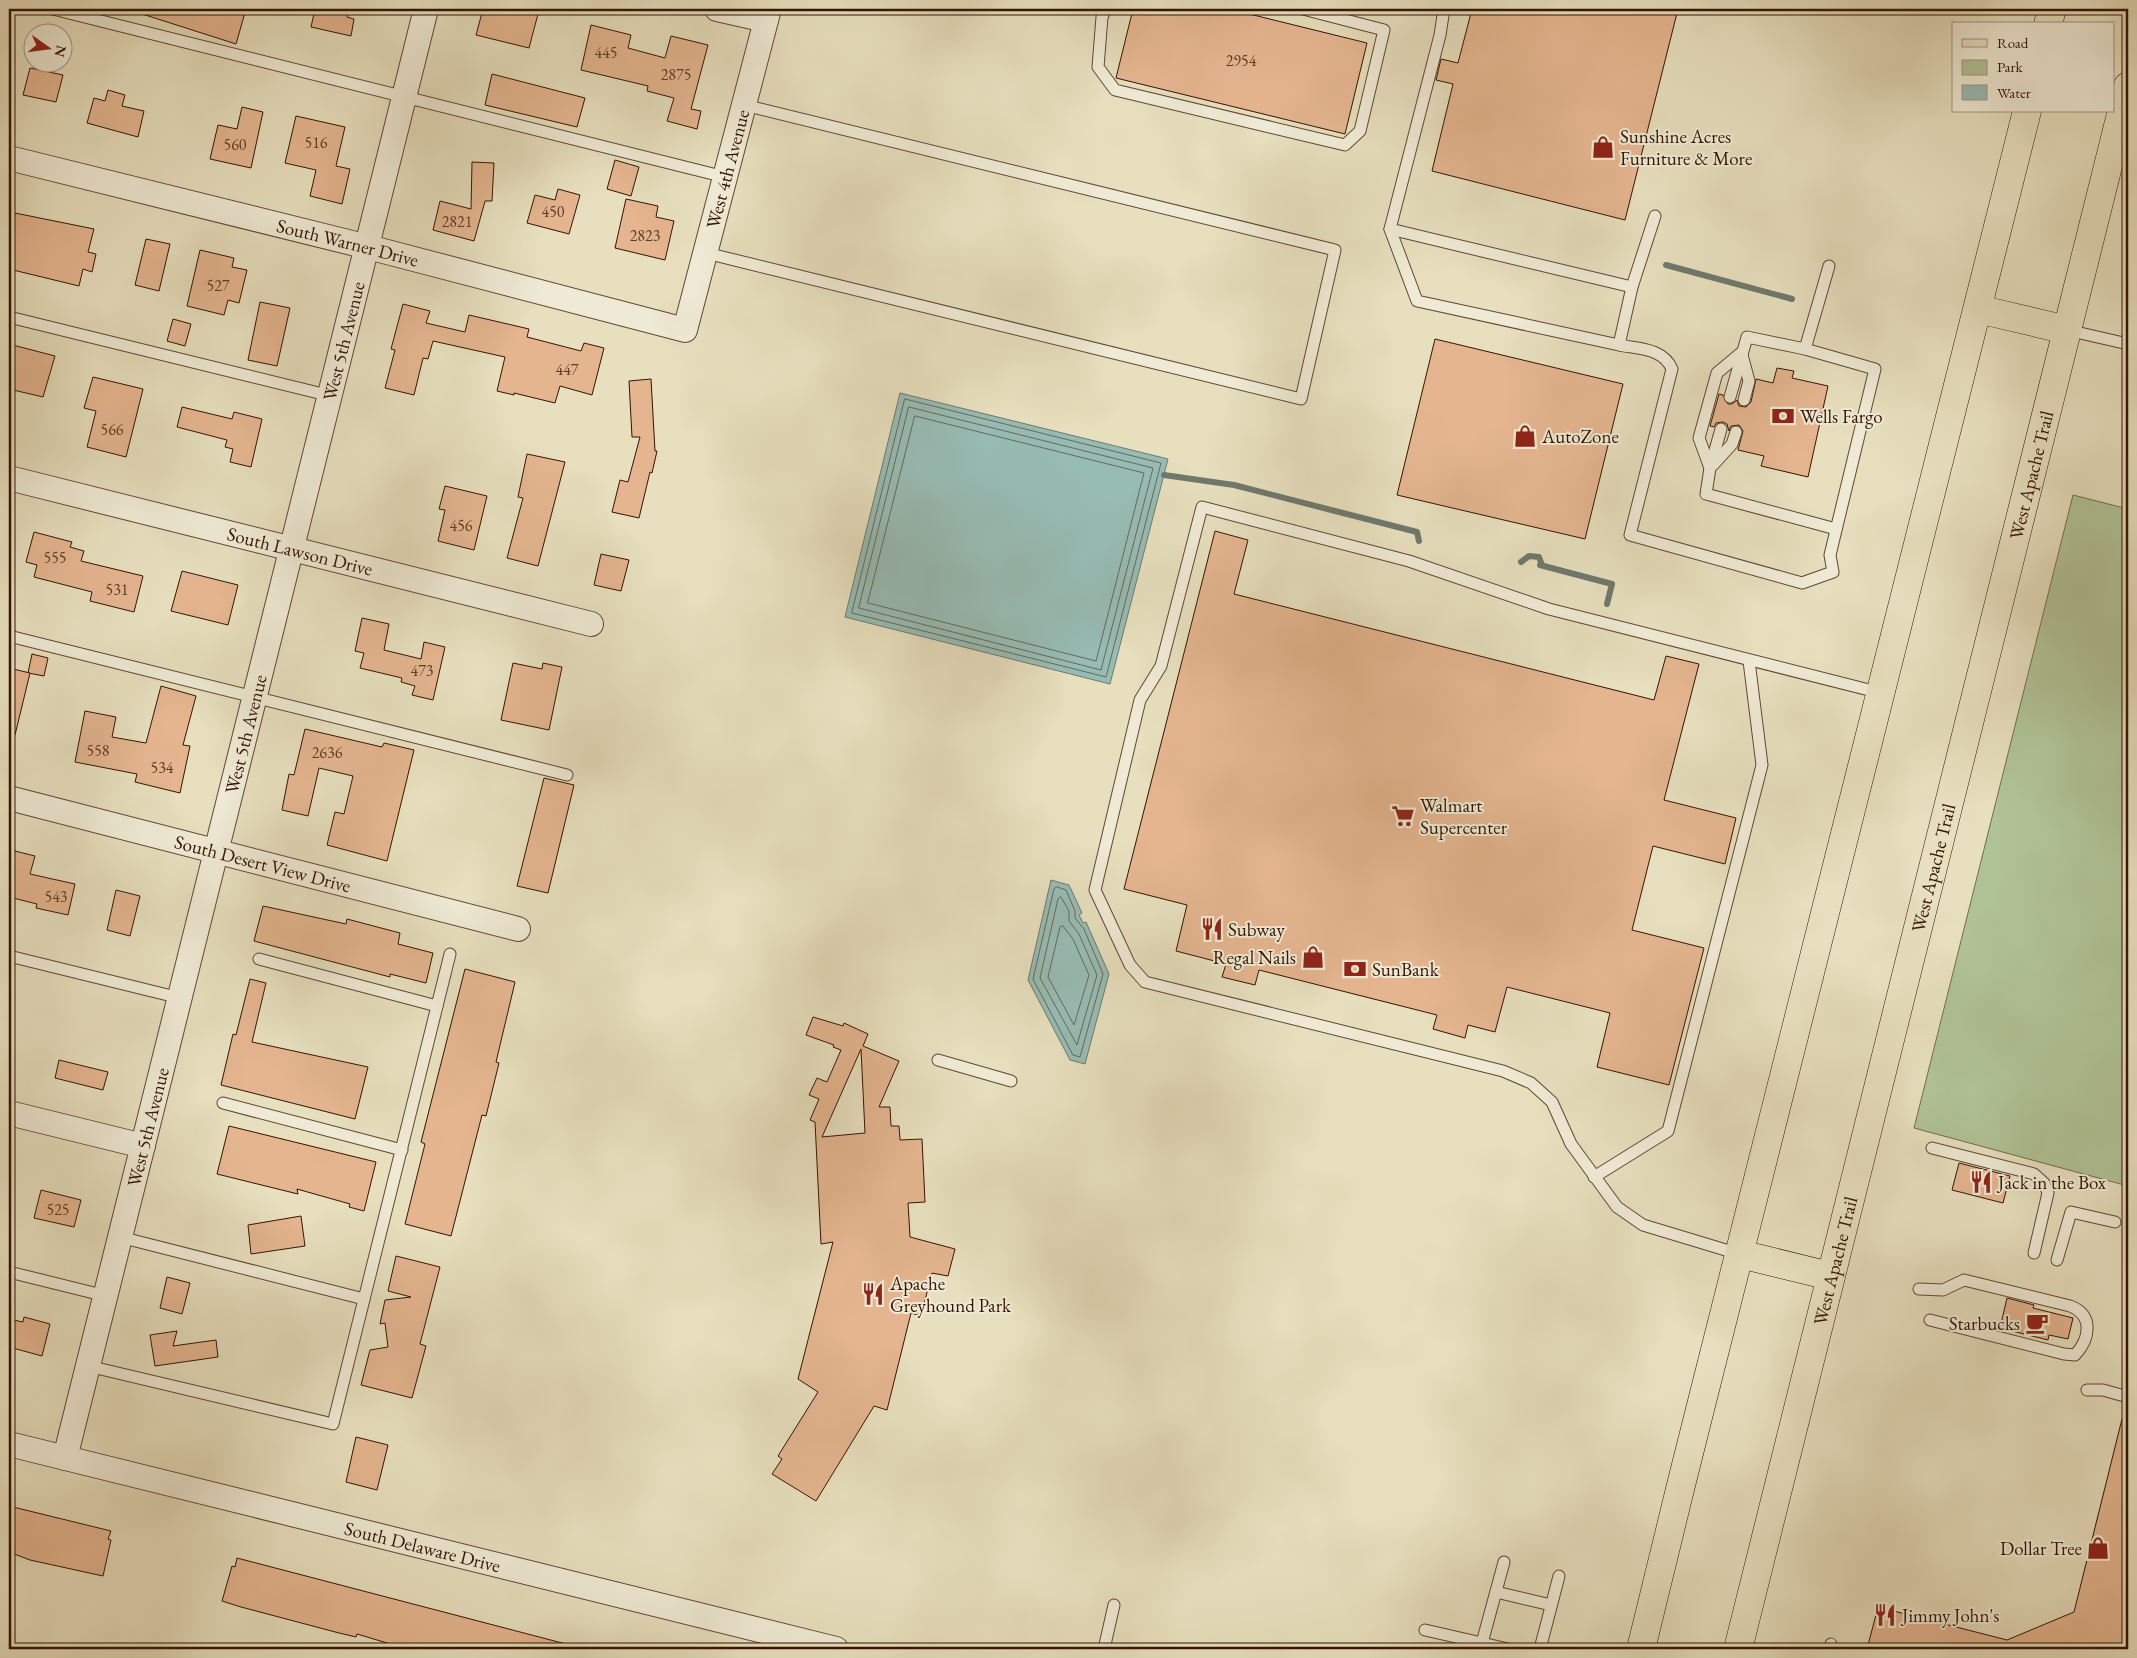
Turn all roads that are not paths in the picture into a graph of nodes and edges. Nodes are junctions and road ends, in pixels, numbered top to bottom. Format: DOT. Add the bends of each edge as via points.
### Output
graph roads {
  1 [pos="53,9"];
  2 [pos="426,9"];
  3 [pos="717,9"];
  4 [pos="1106,9"];
  5 [pos="1303,9"];
  6 [pos="1444,9"];
  7 [pos="2052,9"];
  8 [pos="767,14"];
  9 [pos="2049,22"];
  10 [pos="2128,86"];
  11 [pos="405,96"];
  12 [pos="744,105"];
  13 [pos="2027,112"];
  14 [pos="9,158"];
  15 [pos="725,177"];
  16 [pos="1655,216"];
  17 [pos="1390,229"];
  18 [pos="368,248"];
  19 [pos="706,252"];
  20 [pos="1828,266"];
  21 [pos="1632,287"];
  22 [pos="1978,309"];
  23 [pos="9,316"];
  24 [pos="685,330"];
  25 [pos="2067,330"];
  26 [pos="2128,344"];
  27 [pos="1619,345"];
  28 [pos="1806,349"];
  29 [pos="1741,353"];
  30 [pos="331,396"];
  31 [pos="1730,397"];
  32 [pos="1744,400"];
  33 [pos="1721,429"];
  34 [pos="1736,432"];
  35 [pos="1710,468"];
  36 [pos="9,478"];
  37 [pos="1836,528"];
  38 [pos="292,549"];
  39 [pos="591,624"];
  40 [pos="9,636"];
  41 [pos="1749,661"];
  42 [pos="1881,693"];
  43 [pos="255,698"];
  44 [pos="567,775"];
  45 [pos="9,798"];
  46 [pos="217,850"];
  47 [pos="518,929"];
  48 [pos="450,954"];
  49 [pos="9,956"];
  50 [pos="259,959"];
  51 [pos="180,998"];
  52 [pos="437,1006"];
  53 [pos="938,1060"];
  54 [pos="1011,1081"];
  55 [pos="223,1103"];
  56 [pos="9,1113"];
  57 [pos="143,1146"];
  58 [pos="1932,1148"];
  59 [pos="402,1150"];
  60 [pos="1594,1177"];
  61 [pos="2115,1222"];
  62 [pos="120,1237"];
  63 [pos="2034,1253"];
  64 [pos="1740,1254"];
  65 [pos="2058,1260"];
  66 [pos="9,1272"];
  67 [pos="1830,1276"];
  68 [pos="1919,1290"];
  69 [pos="106,1296"];
  70 [pos="364,1299"];
  71 [pos="1930,1320"];
  72 [pos="88,1366"];
  73 [pos="2087,1390"];
  74 [pos="2128,1397"];
  75 [pos="9,1444"];
  76 [pos="65,1458"];
  77 [pos="1504,1562"];
  78 [pos="1559,1576"];
  79 [pos="1496,1592"];
  80 [pos="1114,1605"];
  81 [pos="1551,1606"];
  82 [pos="1425,1630"];
  83 [pos="769,1641"];
  84 [pos="1482,1643"];
  85 [pos="836,1649"];
  86 [pos="1104,1649"];
  87 [pos="1508,1649"];
  88 [pos="1540,1649"];
  89 [pos="1641,1649"];
  90 [pos="1738,1649"];
  1 -- 11 [label="lane"];
  2 -- 11 [label="street, West 5th Avenue"];
  3 -- 8 [label="street"];
  4 -- 5 [label="lane" via="1102,16 1098,67 1115,90 1345,145 1360,130 1384,30"];
  6 -- 17 [label="lane"];
  7 -- 9 [label="main road"];
  8 -- 12 [label="street, West 4th Avenue"];
  10 -- 25 [label="main road, West Apache Trail"];
  11 -- 15 [label="lane"];
  11 -- 18 [label="street, West 5th Avenue"];
  12 -- 15 [label="street, West 4th Avenue"];
  12 -- 19 [label="lane" via="1336,250 1300,399"];
  13 -- 22 [label="main road"];
  14 -- 18 [label="street, South Warner Drive"];
  15 -- 19 [label="street, West 4th Avenue"];
  16 -- 21 [label="lane"];
  17 -- 21 [label="lane"];
  17 -- 27 [label="lane" via="1418,301"];
  18 -- 24 [label="street, South Warner Drive"];
  18 -- 30 [label="street, West 5th Avenue"];
  19 -- 24 [label="street, West 4th Avenue"];
  20 -- 28 [label="lane"];
  21 -- 27 [label="lane"];
  22 -- 25 [label="main road"];
  22 -- 42 [label="main road"];
  23 -- 30 [label="lane"];
  25 -- 26 [label="lane"];
  25 -- 67 [label="main road, West Apache Trail"];
  27 -- 37 [label="lane" via="1660,353 1672,369 1630,535 1802,583 1833,572 1830,555"];
  28 -- 29 [label="lane" via="1746,337"];
  28 -- 37 [label="lane" via="1876,369"];
  29 -- 31 [label="lane"];
  29 -- 32 [label="lane" via="1749,381"];
  29 -- 35 [label="lane" via="1717,373 1701,429 1699,438"];
  30 -- 38 [label="street, West 5th Avenue"];
  33 -- 35 [label="lane"];
  34 -- 35 [label="lane" via="1732,444"];
  35 -- 37 [label="lane" via="1706,494"];
  36 -- 38 [label="street, South Lawson Drive"];
  38 -- 39 [label="street, South Lawson Drive"];
  38 -- 43 [label="street, West 5th Avenue"];
  40 -- 43 [label="lane"];
  41 -- 42 [label="lane"];
  41 -- 60 [label="lane" via="1762,765 1668,1131"];
  41 -- 60 [label="lane" via="1549,609 1409,561 1202,508 1161,666 1140,700 1095,890 1130,965 1145,982 1517,1077 1530,1083 1552,1102 1571,1144"];
  42 -- 64 [label="main road"];
  43 -- 44 [label="lane"];
  43 -- 46 [label="street, West 5th Avenue"];
  45 -- 46 [label="street, South Desert View Drive"];
  46 -- 47 [label="street, South Desert View Drive"];
  46 -- 51 [label="street, West 5th Avenue"];
  48 -- 52 [label="lane"];
  49 -- 51 [label="lane"];
  50 -- 52 [label="lane"];
  51 -- 57 [label="street, West 5th Avenue"];
  52 -- 59 [label="lane"];
  53 -- 54 [label="lane"];
  55 -- 59 [label="lane"];
  56 -- 57 [label="street"];
  57 -- 62 [label="street, West 5th Avenue"];
  58 -- 63 [label="lane" via="2028,1173 2044,1183 2048,1194"];
  59 -- 70 [label="lane"];
  60 -- 64 [label="lane" via="1617,1207 1643,1225"];
  61 -- 65 [label="lane" via="2071,1212"];
  62 -- 69 [label="street, West 5th Avenue"];
  62 -- 70 [label="lane"];
  64 -- 67 [label="main road"];
  64 -- 89 [label="main road"];
  66 -- 69 [label="lane"];
  67 -- 90 [label="main road, West Apache Trail"];
  68 -- 71 [label="lane" via="1943,1290 1964,1280 2070,1306 2083,1316 2088,1334 2083,1347 2074,1355"];
  69 -- 72 [label="street, West 5th Avenue"];
  70 -- 72 [label="lane" via="333,1424"];
  72 -- 76 [label="street, West 5th Avenue"];
  73 -- 74 [label="lane" via="2103,1390"];
  75 -- 76 [label="street, South Delaware Drive"];
  76 -- 83 [label="street, South Delaware Drive"];
  77 -- 79 [label="lane"];
  78 -- 81 [label="lane"];
  79 -- 81 [label="lane"];
  79 -- 84 [label="lane"];
  80 -- 86 [label="lane"];
  81 -- 88 [label="lane"];
  82 -- 84 [label="lane"];
  83 -- 85 [label="street, South Delaware Drive"];
  84 -- 87 [label="lane"];
}
